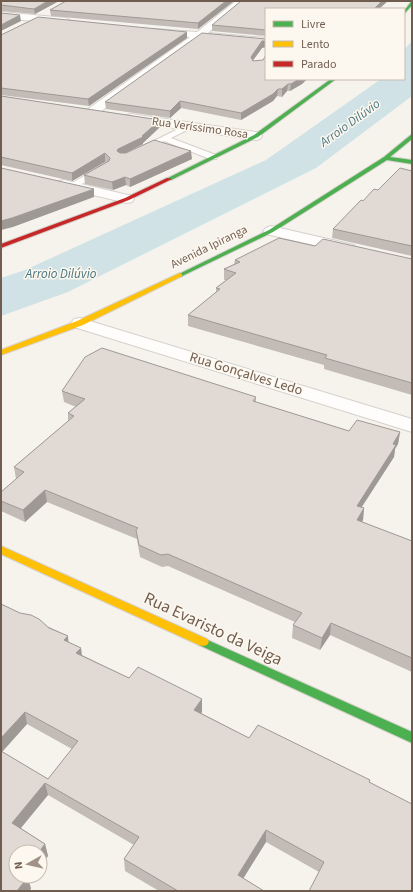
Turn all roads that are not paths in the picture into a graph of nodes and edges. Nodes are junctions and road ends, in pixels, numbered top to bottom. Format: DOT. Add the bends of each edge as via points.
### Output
graph roads {
  1 [pos="240,1"];
  2 [pos="412,2"];
  3 [pos="51,11"];
  4 [pos="405,12"];
  5 [pos="1,15"];
  6 [pos="38,18"];
  7 [pos="76,22"];
  8 [pos="20,28"];
  9 [pos="145,30"];
  10 [pos="198,36"];
  11 [pos="265,41"];
  12 [pos="333,80"];
  13 [pos="77,110"];
  14 [pos="92,112"];
  15 [pos="106,114"];
  16 [pos="121,116"];
  17 [pos="188,126"];
  18 [pos="256,136"];
  19 [pos="412,136"];
  20 [pos="164,138"];
  21 [pos="129,155"];
  22 [pos="212,157"];
  23 [pos="386,158"];
  24 [pos="412,162"];
  25 [pos="105,166"];
  26 [pos="50,181"];
  27 [pos="72,186"];
  28 [pos="127,198"];
  29 [pos="270,231"];
  30 [pos="1,246"];
  31 [pos="360,251"];
  32 [pos="80,323"];
  33 [pos="1,353"];
  34 [pos="412,426"];
  35 [pos="1,550"];
  36 [pos="412,738"];
  1 -- 10 [label="street"];
  2 -- 4 [label="main road"];
  3 -- 6 [label="street"];
  5 -- 6 [label="street"];
  6 -- 7 [label="street"];
  6 -- 8 [label="street"];
  9 -- 10 [label="street"];
  10 -- 11 [label="street"];
  10 -- 14 [label="street"];
  12 -- 18 [label="main road"];
  13 -- 14 [label="street"];
  14 -- 15 [label="street"];
  16 -- 17 [label="street, Rua Veríssimo Rosa"];
  17 -- 18 [label="street, Rua Veríssimo Rosa"];
  17 -- 20 [label="lane"];
  18 -- 22 [label="main road"];
  19 -- 23 [label="main road, Avenida Ipiranga"];
  20 -- 21 [label="lane"];
  20 -- 22 [label="lane"];
  22 -- 28 [label="main road"];
  23 -- 24 [label="main road"];
  23 -- 29 [label="main road, Avenida Ipiranga"];
  25 -- 27 [label="lane"];
  26 -- 27 [label="street"];
  27 -- 28 [label="street"];
  28 -- 30 [label="main road"];
  29 -- 31 [label="street"];
  29 -- 32 [label="main road, Avenida Ipiranga"];
  32 -- 33 [label="main road, Avenida Ipiranga"];
  32 -- 34 [label="street, Rua Gonçalves Ledo"];
  35 -- 36 [label="main road, Rua Evaristo da Veiga"];
}
